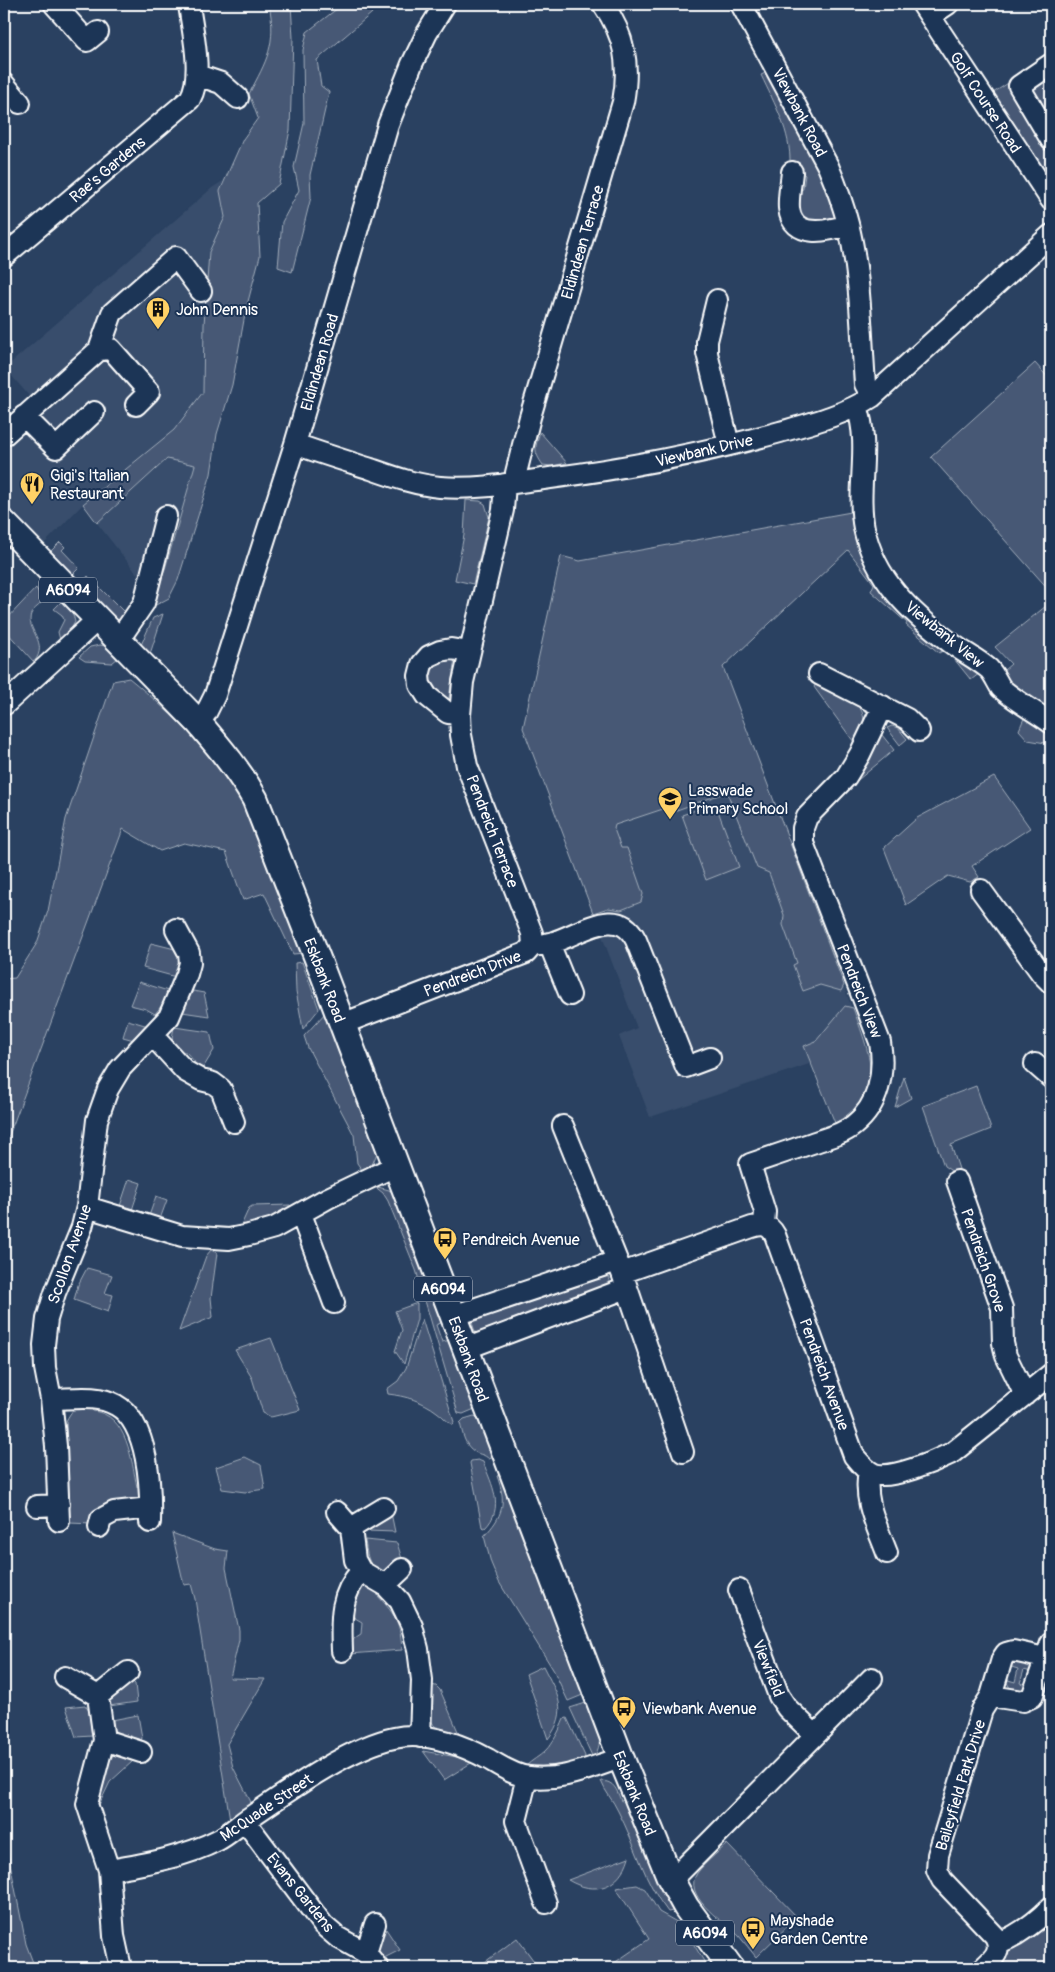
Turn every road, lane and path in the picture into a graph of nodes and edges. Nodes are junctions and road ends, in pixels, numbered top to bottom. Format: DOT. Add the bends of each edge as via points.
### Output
graph roads {
  1 [pos="54,4"];
  2 [pos="189,4"];
  3 [pos="445,4"];
  4 [pos="603,4"];
  5 [pos="741,4"];
  6 [pos="948,4"];
  7 [pos="926,10"];
  8 [pos="98,32"];
  9 [pos="1051,64"];
  10 [pos="198,75"];
  11 [pos="4,84"];
  12 [pos="238,98"];
  13 [pos="20,103"];
  14 [pos="1051,140"];
  15 [pos="794,179"];
  16 [pos="1051,200"];
  17 [pos="848,225"];
  18 [pos="1051,235"];
  19 [pos="4,256"];
  20 [pos="201,290"];
  21 [pos="719,308"];
  22 [pos="98,350"];
  23 [pos="864,402"];
  24 [pos="136,405"];
  25 [pos="94,412"];
  26 [pos="24,416"];
  27 [pos="4,436"];
  28 [pos="295,444"];
  29 [pos="729,445"];
  30 [pos="511,483"];
  31 [pos="166,516"];
  32 [pos="4,523"];
  33 [pos="97,620"];
  34 [pos="126,649"];
  35 [pos="469,652"];
  36 [pos="819,674"];
  37 [pos="4,705"];
  38 [pos="883,706"];
  39 [pos="460,715"];
  40 [pos="198,722"];
  41 [pos="1051,723"];
  42 [pos="919,731"];
  43 [pos="980,890"];
  44 [pos="176,929"];
  45 [pos="541,944"];
  46 [pos="1051,983"];
  47 [pos="570,995"];
  48 [pos="342,1024"];
  49 [pos="153,1036"];
  50 [pos="710,1058"];
  51 [pos="1035,1064"];
  52 [pos="1051,1079"];
  53 [pos="234,1122"];
  54 [pos="563,1126"];
  55 [pos="395,1166"];
  56 [pos="956,1181"];
  57 [pos="87,1207"];
  58 [pos="300,1214"];
  59 [pos="764,1224"];
  60 [pos="622,1274"];
  61 [pos="326,1296"];
  62 [pos="453,1316"];
  63 [pos="465,1349"];
  64 [pos="1051,1374"];
  65 [pos="1025,1396"];
  66 [pos="51,1399"];
  67 [pos="683,1452"];
  68 [pos="869,1471"];
  69 [pos="37,1506"];
  70 [pos="384,1508"];
  71 [pos="337,1512"];
  72 [pos="99,1527"];
  73 [pos="351,1528"];
  74 [pos="887,1553"];
  75 [pos="402,1569"];
  76 [pos="361,1571"];
  77 [pos="385,1585"];
  78 [pos="739,1590"];
  79 [pos="342,1651"];
  80 [pos="1048,1651"];
  81 [pos="128,1672"];
  82 [pos="65,1677"];
  83 [pos="872,1678"];
  84 [pos="98,1696"];
  85 [pos="991,1696"];
  86 [pos="815,1735"];
  87 [pos="420,1737"];
  88 [pos="104,1740"];
  89 [pos="141,1752"];
  90 [pos="621,1758"];
  91 [pos="527,1777"];
  92 [pos="245,1821"];
  93 [pos="109,1870"];
  94 [pos="670,1878"];
  95 [pos="548,1892"];
  96 [pos="1051,1907"];
  97 [pos="375,1924"];
  98 [pos="999,1943"];
  99 [pos="372,1961"];
  100 [pos="121,1968"];
  101 [pos="731,1968"];
  102 [pos="983,1968"];
  1 -- 8 [label="street" via="87,41"];
  2 -- 10 [label="street, Rae's Gardens"];
  3 -- 28 [label="street, Eldindean Road" via="412,64 388,124"];
  4 -- 30 [label="street, Eldindean Terrace" via="615,21 623,42 627,84"];
  5 -- 17 [label="street, Viewbank Road" via="828,166"];
  6 -- 7 [label="street"];
  7 -- 16 [label="street, Golf Course Road"];
  9 -- 14 [label="street" via="1019,86"];
  10 -- 12 [label="street" via="221,83"];
  10 -- 19 [label="street, Rae's Gardens" via="190,99"];
  11 -- 13 [label="street"];
  15 -- 17 [label="street" via="789,209 794,221 802,228 813,232"];
  17 -- 23 [label="street, Viewbank Road" via="858,290"];
  18 -- 23 [label="street, Viewbank Drive"];
  20 -- 22 [label="street" via="176,257 112,313"];
  21 -- 29 [label="street" via="707,341 707,353"];
  22 -- 24 [label="street" via="111,349 150,392"];
  22 -- 26 [label="street"];
  23 -- 29 [label="street, Viewbank Drive" via="818,421"];
  23 -- 41 [label="street, Viewbank View" via="862,511 870,550 879,570 890,588 919,618 996,665 1002,688"];
  25 -- 26 [label="street" via="56,448"];
  26 -- 27 [label="street"];
  28 -- 30 [label="street, Viewbank Drive" via="414,484 441,487"];
  28 -- 40 [label="street, Eldindean Road" via="215,695"];
  29 -- 30 [label="street, Viewbank Drive" via="626,468"];
  30 -- 35 [label="street, Pendreich Terrace"];
  31 -- 34 [label="street" via="144,603"];
  32 -- 33 [label="main road, A6094"];
  33 -- 34 [label="main road, A6094"];
  33 -- 37 [label="street"];
  34 -- 40 [label="main road, Eskbank Road / A6094"];
  35 -- 39 [label="street, Pendreich Terrace"];
  35 -- 39 [label="street" via="451,649 429,656 422,664 419,676 427,696 448,713"];
  36 -- 38 [label="street"];
  38 -- 42 [label="street" via="907,719"];
  38 -- 59 [label="street, Pendreich View" via="846,777 807,817 803,828 803,843 880,1042 883,1056 880,1084 863,1117 842,1133 748,1157 765,1212"];
  39 -- 45 [label="street, Pendreich Terrace" via="468,766 532,933"];
  40 -- 48 [label="main road, Eskbank Road / A6094" via="244,778 255,799"];
  43 -- 46 [label="street"];
  44 -- 49 [label="street, Scollon Avenue" via="189,953 190,963 169,1017"];
  45 -- 47 [label="street, Pendreich Terrace"];
  45 -- 48 [label="street, Pendreich Drive" via="526,953"];
  45 -- 50 [label="street, Pendreich Drive" via="607,922 622,924 633,933 686,1067"];
  48 -- 55 [label="main road, Eskbank Road / A6094"];
  49 -- 53 [label="street" via="185,1072 221,1089"];
  49 -- 57 [label="street, Scollon Avenue" via="120,1069 108,1089 97,1120"];
  51 -- 52 [label="street"];
  54 -- 60 [label="street"];
  55 -- 58 [label="street"];
  55 -- 62 [label="main road, Eskbank Road / A6094"];
  56 -- 65 [label="street, Pendreich Grove" via="1002,1308 1006,1356"];
  57 -- 58 [label="street" via="182,1236 206,1239 249,1235 274,1228"];
  57 -- 66 [label="street, Scollon Avenue" via="47,1319 45,1368"];
  58 -- 61 [label="street"];
  59 -- 60 [label="street"];
  59 -- 68 [label="street, Pendreich Avenue" via="775,1235 854,1456"];
  60 -- 62 [label="street"];
  60 -- 63 [label="street"];
  60 -- 67 [label="street"];
  62 -- 63 [label="main road, Eskbank Road / A6094"];
  63 -- 90 [label="main road, Eskbank Road / A6094"];
  64 -- 65 [label="street"];
  65 -- 68 [label="street" via="952,1453 891,1474 876,1475"];
  66 -- 69 [label="street, Scollon Avenue" via="59,1513"];
  66 -- 72 [label="street" via="91,1398 116,1405 136,1425 144,1454 150,1515 114,1512 101,1519"];
  68 -- 74 [label="street" via="867,1501"];
  70 -- 73 [label="street"];
  71 -- 73 [label="street"];
  73 -- 76 [label="street" via="355,1560"];
  75 -- 77 [label="street"];
  76 -- 77 [label="street"];
  76 -- 79 [label="street" via="343,1603"];
  77 -- 87 [label="street" via="400,1601 418,1649 422,1680"];
  78 -- 86 [label="street, Viewfield" via="779,1696"];
  80 -- 85 [label="street, Baileyfield Park Drive" via="1006,1653"];
  80 -- 85 [label="street, Baileyfield Park Drive" via="1029,1700"];
  81 -- 84 [label="street"];
  82 -- 84 [label="street"];
  83 -- 86 [label="street"];
  84 -- 88 [label="street"];
  85 -- 98 [label="street, Baileyfield Park Drive" via="982,1710 937,1870 942,1880"];
  86 -- 94 [label="street" via="681,1871"];
  87 -- 91 [label="street, McQuade Street" via="466,1748"];
  87 -- 92 [label="street, McQuade Street" via="393,1738 354,1753"];
  88 -- 89 [label="street"];
  88 -- 93 [label="street" via="87,1804"];
  90 -- 91 [label="street, McQuade Street" via="558,1778"];
  90 -- 94 [label="main road, Eskbank Road / A6094"];
  91 -- 95 [label="street" via="516,1821"];
  92 -- 93 [label="street, McQuade Street" via="219,1840 199,1848"];
  92 -- 99 [label="street, Evans Gardens" via="323,1925"];
  93 -- 100 [label="street" via="114,1936"];
  94 -- 101 [label="main road, Eskbank Road / A6094" via="686,1907"];
  96 -- 98 [label="street" via="1036,1921"];
  97 -- 99 [label="street, Evans Gardens"];
  98 -- 102 [label="street" via="998,1952"];
}
